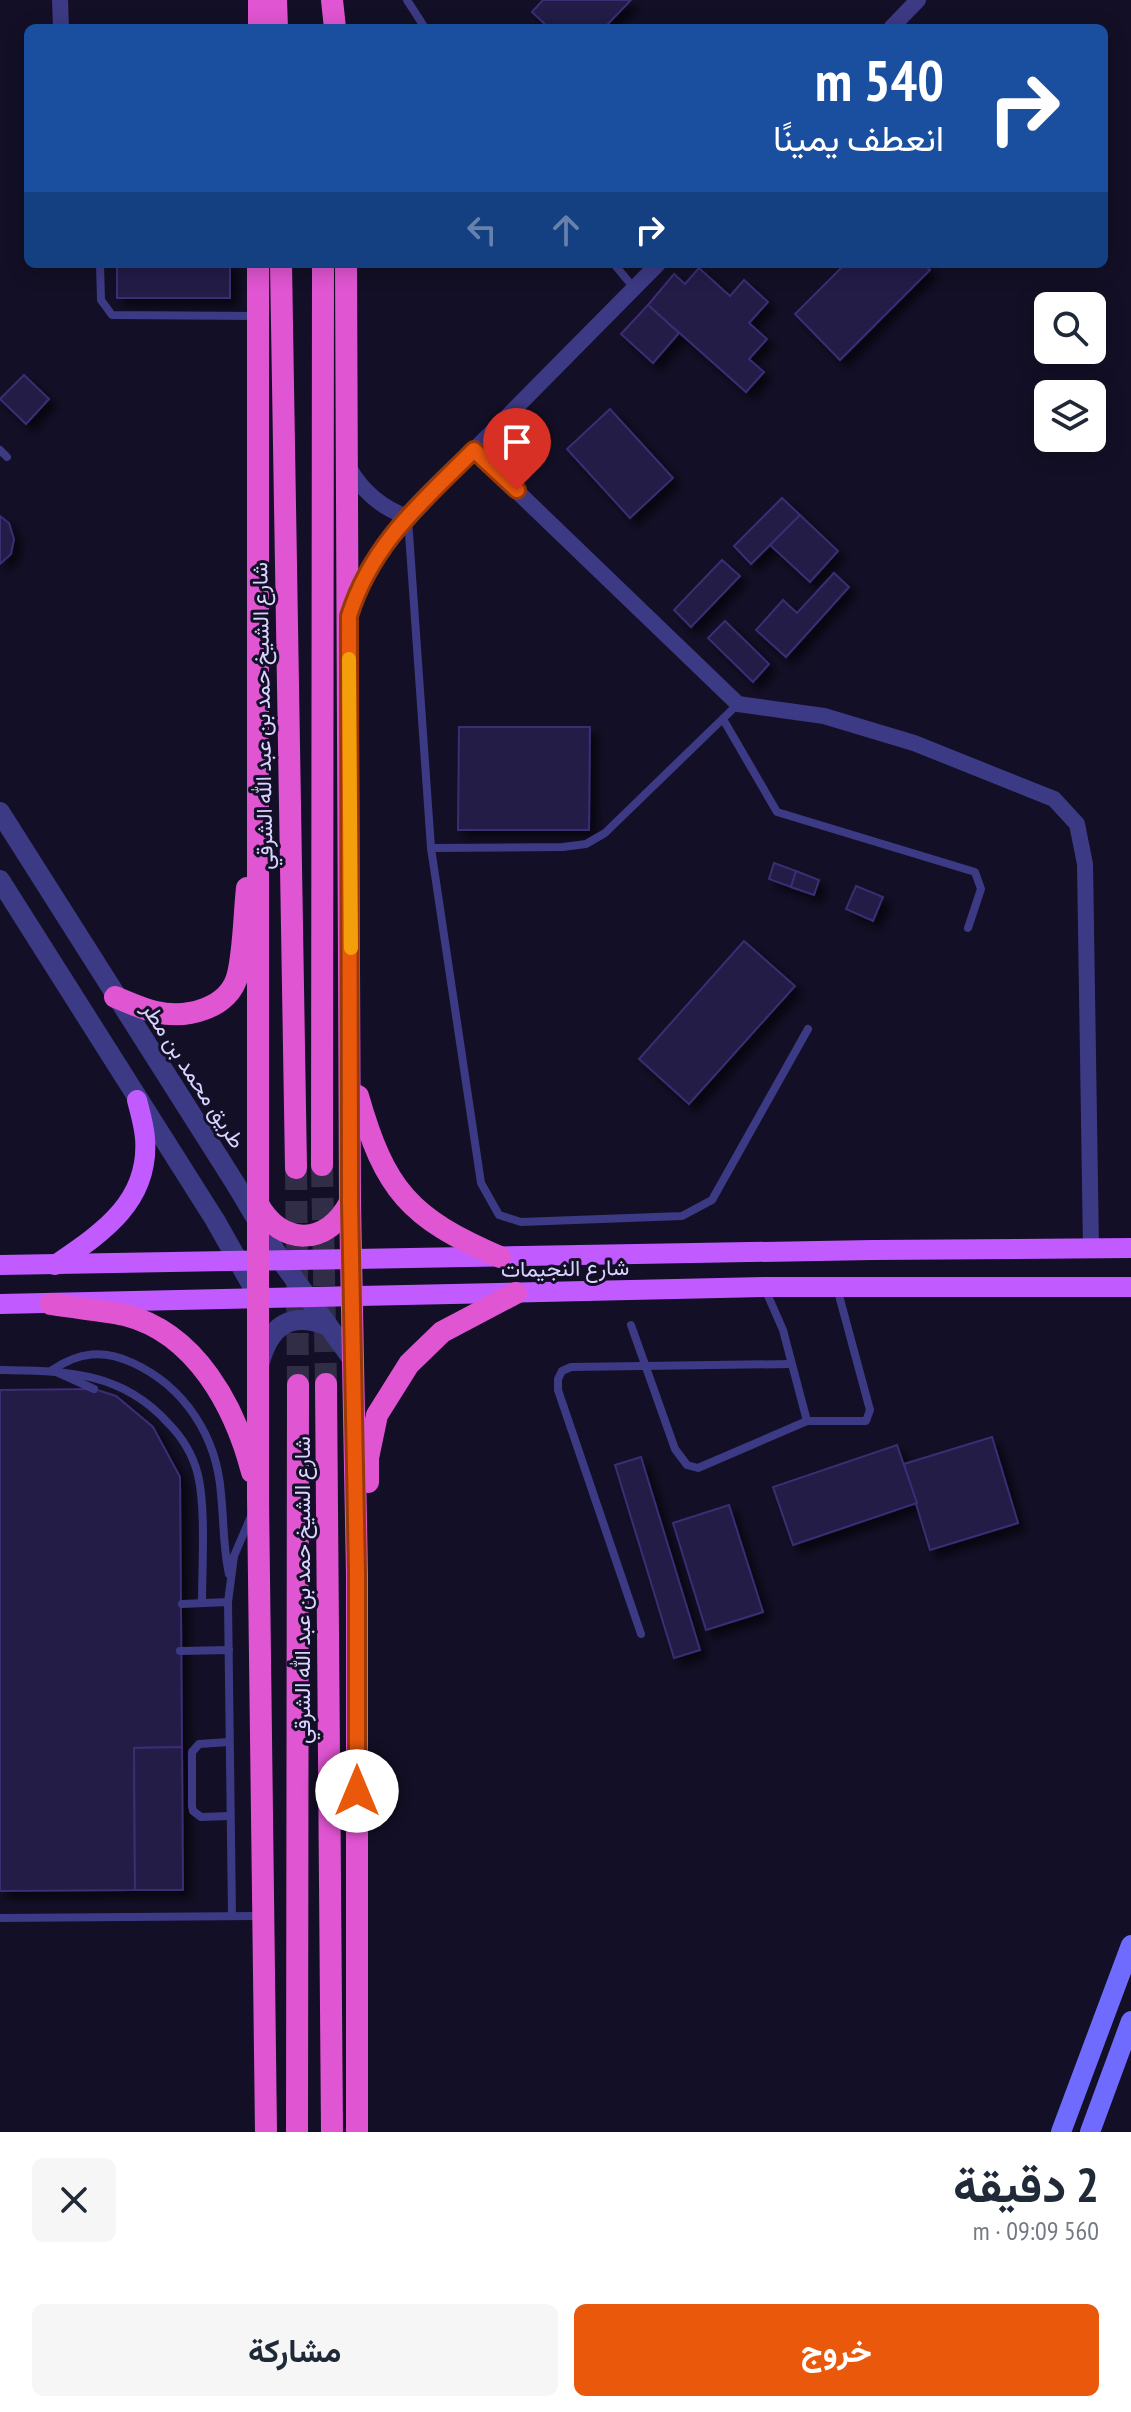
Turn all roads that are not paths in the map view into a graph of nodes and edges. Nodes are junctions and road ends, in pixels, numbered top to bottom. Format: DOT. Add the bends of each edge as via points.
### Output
graph roads {
  1 [pos="60,0"];
  2 [pos="259,0"];
  3 [pos="276,0"];
  4 [pos="324,0"];
  5 [pos="332,0"];
  6 [pos="407,0"];
  7 [pos="918,0"];
  8 [pos="61,24"];
  9 [pos="259,24"];
  10 [pos="277,24"];
  11 [pos="324,24"];
  12 [pos="335,24"];
  13 [pos="422,24"];
  14 [pos="895,24"];
  15 [pos="100,268"];
  16 [pos="258,268"];
  17 [pos="281,268"];
  18 [pos="323,268"];
  19 [pos="346,268"];
  20 [pos="617,268"];
  21 [pos="654,268"];
  22 [pos="634,288"];
  23 [pos="258,316"];
  24 [pos="474,450"];
  25 [pos="349,468"];
  26 [pos="408,517"];
  27 [pos="349,616"];
  28 [pos="738,704"];
  29 [pos="723,719"];
  30 [pos="0,812"];
  31 [pos="260,836"];
  32 [pos="431,848"];
  33 [pos="0,880"];
  34 [pos="968,928"];
  35 [pos="115,997"];
  36 [pos="808,1029"];
  37 [pos="350,1069"];
  38 [pos="137,1100"];
  39 [pos="322,1165"];
  40 [pos="296,1168"];
  41 [pos="350,1202"];
  42 [pos="259,1214"];
  43 [pos="1091,1247"];
  44 [pos="1131,1248"];
  45 [pos="500,1257"];
  46 [pos="351,1261"];
  47 [pos="260,1262"];
  48 [pos="0,1265"];
  49 [pos="55,1265"];
  50 [pos="764,1287"];
  51 [pos="836,1287"];
  52 [pos="1131,1287"];
  53 [pos="516,1293"];
  54 [pos="306,1297"];
  55 [pos="352,1297"];
  56 [pos="259,1298"];
  57 [pos="0,1304"];
  58 [pos="51,1304"];
  59 [pos="631,1325"];
  60 [pos="328,1326"];
  61 [pos="353,1360"];
  62 [pos="791,1364"];
  63 [pos="259,1365"];
  64 [pos="648,1368"];
  65 [pos="0,1370"];
  66 [pos="52,1370"];
  67 [pos="326,1384"];
  68 [pos="298,1385"];
  69 [pos="94,1389"];
  70 [pos="807,1421"];
  71 [pos="258,1499"];
  72 [pos="357,1574"];
  73 [pos="229,1577"];
  74 [pos="228,1602"];
  75 [pos="202,1603"];
  76 [pos="182,1604"];
  77 [pos="641,1634"];
  78 [pos="229,1650"];
  79 [pos="180,1651"];
  80 [pos="229,1742"];
  81 [pos="230,1816"];
  82 [pos="232,1916"];
  83 [pos="264,1916"];
  84 [pos="0,1918"];
  85 [pos="1131,1945"];
  86 [pos="1131,2021"];
  87 [pos="266,2132"];
  88 [pos="297,2132"];
  89 [pos="332,2132"];
  90 [pos="357,2132"];
  91 [pos="1061,2132"];
  92 [pos="1090,2132"];
  1 -- 8 [label="street"];
  2 -- 9 [label="highway"];
  3 -- 10 [label="highway"];
  4 -- 11 [label="highway"];
  5 -- 12 [label="highway"];
  6 -- 13 [label="lane"];
  7 -- 14 [label="street"];
  15 -- 23 [label="lane" via="101,300 112,315"];
  16 -- 23 [label="highway"];
  17 -- 40 [label="highway, شارع الشيخ حمد بن عبد الله الشرقي"];
  18 -- 39 [label="highway"];
  19 -- 25 [label="highway"];
  20 -- 22 [label="lane"];
  21 -- 22 [label="street"];
  22 -- 24 [label="street"];
  23 -- 31 [label="highway"];
  24 -- 26 [label="street"];
  24 -- 28 [label="street"];
  25 -- 26 [label="street" via="371,497"];
  25 -- 27 [label="highway"];
  26 -- 27 [label="street" via="368,568"];
  26 -- 32 [label="lane"];
  27 -- 37 [label="highway"];
  28 -- 29 [label="lane"];
  28 -- 43 [label="street" via="824,716 914,743 1054,799 1077,824 1085,864"];
  29 -- 32 [label="lane" via="605,833 586,844"];
  29 -- 34 [label="lane" via="777,812 975,872 981,889"];
  30 -- 35 [label="street, طريق محمد بن مطر"];
  31 -- 35 [label="highway" via="249,870 237,977 226,995 208,1009 185,1015 156,1013"];
  31 -- 42 [label="highway"];
  32 -- 36 [label="lane" via="481,1183 499,1215 521,1222 682,1216 712,1200"];
  33 -- 38 [label="street"];
  35 -- 42 [label="street, طريق محمد بن مطر"];
  37 -- 41 [label="highway"];
  37 -- 45 [label="highway" via="378,1156 398,1191 463,1241"];
  38 -- 47 [label="street" via="215,1220"];
  38 -- 49 [label="main road" via="144,1159 130,1200 111,1225"];
  41 -- 42 [label="highway" via="333,1226 305,1236 290,1234"];
  41 -- 46 [label="highway"];
  42 -- 47 [label="highway"];
  43 -- 44 [label="main road, شارع النجيمات"];
  43 -- 45 [label="main road, شارع النجيمات"];
  45 -- 46 [label="main road, شارع النجيمات"];
  46 -- 47 [label="main road, شارع النجيمات"];
  46 -- 55 [label="highway"];
  47 -- 49 [label="main road, شارع النجيمات"];
  47 -- 54 [label="street"];
  47 -- 56 [label="highway"];
  48 -- 49 [label="main road, شارع النجيمات"];
  50 -- 51 [label="main road, شارع النجيمات"];
  50 -- 53 [label="main road, شارع النجيمات"];
  50 -- 62 [label="lane"];
  51 -- 52 [label="main road, شارع النجيمات"];
  51 -- 70 [label="lane" via="869,1417 859,1423"];
  53 -- 55 [label="main road, شارع النجيمات"];
  53 -- 72 [label="highway" via="442,1332 393,1386 377,1415 368,1458 367,1531"];
  54 -- 55 [label="main road, شارع النجيمات"];
  54 -- 56 [label="main road, شارع النجيمات"];
  54 -- 60 [label="street"];
  55 -- 61 [label="highway"];
  56 -- 58 [label="main road, شارع النجيمات"];
  56 -- 63 [label="highway"];
  57 -- 58 [label="main road, شارع النجيمات"];
  58 -- 71 [label="highway" via="146,1323 203,1366 247,1454"];
  59 -- 64 [label="lane"];
  60 -- 61 [label="street"];
  60 -- 63 [label="street" via="306,1319 280,1326 267,1339"];
  61 -- 72 [label="highway"];
  62 -- 64 [label="lane"];
  62 -- 70 [label="lane"];
  63 -- 71 [label="highway"];
  64 -- 70 [label="lane" via="675,1449 693,1468"];
  64 -- 77 [label="lane" via="571,1367 558,1379"];
  65 -- 66 [label="lane"];
  66 -- 69 [label="lane"];
  66 -- 73 [label="lane" via="89,1353 120,1357 157,1378 187,1405 203,1427 218,1468"];
  66 -- 75 [label="lane" via="129,1390 158,1412 188,1449 199,1477"];
  67 -- 89 [label="highway, شارع الشيخ حمد بن عبد الله الشرقي"];
  68 -- 88 [label="highway, شارع الشيخ حمد بن عبد الله الشرقي"];
  71 -- 73 [label="lane"];
  71 -- 83 [label="highway"];
  72 -- 90 [label="highway"];
  73 -- 74 [label="lane"];
  74 -- 75 [label="lane"];
  74 -- 78 [label="lane"];
  75 -- 76 [label="lane"];
  78 -- 79 [label="lane"];
  78 -- 80 [label="lane"];
  80 -- 81 [label="lane"];
  80 -- 81 [label="lane" via="199,1744 192,1759 193,1811 201,1817"];
  81 -- 82 [label="lane"];
  82 -- 83 [label="lane"];
  82 -- 84 [label="lane"];
  83 -- 87 [label="highway"];
  85 -- 91 [label="main road"];
  86 -- 92 [label="main road"];
}
